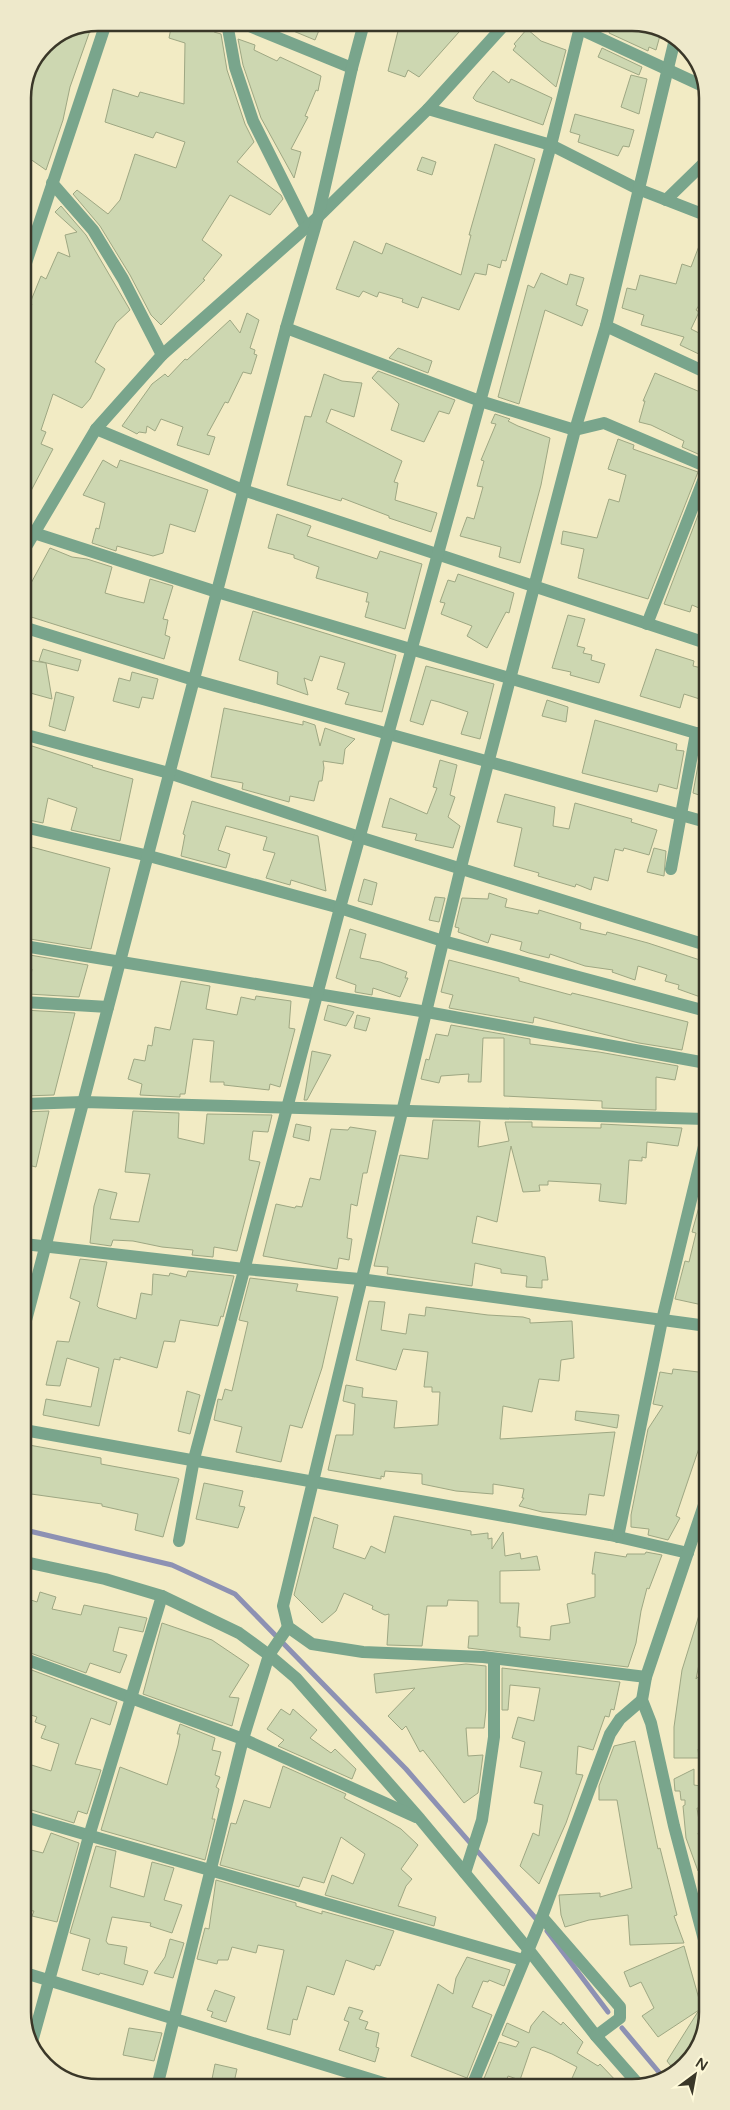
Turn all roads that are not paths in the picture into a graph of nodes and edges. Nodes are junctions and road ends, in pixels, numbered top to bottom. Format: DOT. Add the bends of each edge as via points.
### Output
graph roads {
  1 [pos="103,31"];
  2 [pos="228,31"];
  3 [pos="264,31"];
  4 [pos="362,31"];
  5 [pos="499,31"];
  6 [pos="580,31"];
  7 [pos="591,31"];
  8 [pos="674,46"];
  9 [pos="352,68"];
  10 [pos="668,70"];
  11 [pos="696,82"];
  12 [pos="428,109"];
  13 [pos="551,145"];
  14 [pos="699,168"];
  15 [pos="52,184"];
  16 [pos="638,189"];
  17 [pos="666,200"];
  18 [pos="699,213"];
  19 [pos="318,217"];
  20 [pos="306,227"];
  21 [pos="31,248"];
  22 [pos="606,326"];
  23 [pos="286,328"];
  24 [pos="162,355"];
  25 [pos="699,369"];
  26 [pos="480,401"];
  27 [pos="96,429"];
  28 [pos="575,430"];
  29 [pos="699,463"];
  30 [pos="244,490"];
  31 [pos="699,491"];
  32 [pos="34,533"];
  33 [pos="31,538"];
  34 [pos="437,554"];
  35 [pos="535,585"];
  36 [pos="216,592"];
  37 [pos="647,624"];
  38 [pos="31,629"];
  39 [pos="699,641"];
  40 [pos="411,649"];
  41 [pos="511,678"];
  42 [pos="194,680"];
  43 [pos="388,732"];
  44 [pos="699,734"];
  45 [pos="31,736"];
  46 [pos="699,743"];
  47 [pos="489,761"];
  48 [pos="169,773"];
  49 [pos="681,815"];
  50 [pos="699,820"];
  51 [pos="31,829"];
  52 [pos="359,836"];
  53 [pos="149,856"];
  54 [pos="461,867"];
  55 [pos="671,869"];
  56 [pos="340,908"];
  57 [pos="443,942"];
  58 [pos="699,943"];
  59 [pos="31,947"];
  60 [pos="120,962"];
  61 [pos="317,994"];
  62 [pos="31,1002"];
  63 [pos="108,1007"];
  64 [pos="699,1009"];
  65 [pos="427,1012"];
  66 [pos="699,1062"];
  67 [pos="83,1102"];
  68 [pos="31,1104"];
  69 [pos="287,1106"];
  70 [pos="402,1112"];
  71 [pos="699,1119"];
  72 [pos="699,1167"];
  73 [pos="31,1245"];
  74 [pos="46,1247"];
  75 [pos="244,1269"];
  76 [pos="360,1279"];
  77 [pos="31,1302"];
  78 [pos="662,1320"];
  79 [pos="699,1325"];
  80 [pos="31,1431"];
  81 [pos="194,1459"];
  82 [pos="311,1481"];
  83 [pos="699,1527"];
  84 [pos="618,1537"];
  85 [pos="179,1541"];
  86 [pos="688,1553"];
  87 [pos="31,1563"];
  88 [pos="162,1596"];
  89 [pos="288,1627"];
  90 [pos="270,1655"];
  91 [pos="494,1659"];
  92 [pos="31,1661"];
  93 [pos="646,1677"];
  94 [pos="132,1697"];
  95 [pos="642,1700"];
  96 [pos="243,1739"];
  97 [pos="31,1819"];
  98 [pos="420,1819"];
  99 [pos="89,1836"];
  100 [pos="209,1870"];
  101 [pos="465,1873"];
  102 [pos="542,1916"];
  103 [pos="699,1920"];
  104 [pos="526,1955"];
  105 [pos="31,1975"];
  106 [pos="49,1980"];
  107 [pos="173,2018"];
  108 [pos="35,2032"];
  109 [pos="596,2036"];
  110 [pos="159,2079"];
  111 [pos="370,2079"];
  112 [pos="475,2079"];
  113 [pos="634,2079"];
  1 -- 15 [label="street"];
  2 -- 20 [label="street" via="235,67 253,121"];
  3 -- 9 [label="street"];
  4 -- 9 [label="street"];
  5 -- 12 [label="street"];
  6 -- 13 [label="street"];
  7 -- 10 [label="street"];
  8 -- 10 [label="street"];
  9 -- 19 [label="street"];
  10 -- 11 [label="street"];
  10 -- 16 [label="street"];
  12 -- 13 [label="street"];
  12 -- 19 [label="street"];
  13 -- 16 [label="street"];
  13 -- 26 [label="street"];
  14 -- 17 [label="street"];
  15 -- 21 [label="street"];
  15 -- 24 [label="street" via="93,230 123,279"];
  16 -- 17 [label="street"];
  16 -- 22 [label="street"];
  17 -- 18 [label="street"];
  19 -- 20 [label="street"];
  19 -- 23 [label="street"];
  20 -- 24 [label="street"];
  22 -- 25 [label="street"];
  22 -- 28 [label="street"];
  23 -- 26 [label="street"];
  23 -- 30 [label="street"];
  24 -- 27 [label="street"];
  26 -- 28 [label="street"];
  26 -- 34 [label="street"];
  27 -- 30 [label="street"];
  27 -- 32 [label="street"];
  28 -- 29 [label="street" via="604,423"];
  28 -- 35 [label="street"];
  30 -- 34 [label="street"];
  30 -- 36 [label="street"];
  31 -- 37 [label="street"];
  32 -- 33 [label="street"];
  32 -- 36 [label="street"];
  34 -- 35 [label="street"];
  34 -- 40 [label="street"];
  35 -- 37 [label="street"];
  35 -- 41 [label="street"];
  36 -- 40 [label="street"];
  36 -- 42 [label="street"];
  37 -- 39 [label="street"];
  38 -- 42 [label="street"];
  40 -- 41 [label="street"];
  40 -- 43 [label="street"];
  41 -- 44 [label="street"];
  41 -- 47 [label="street"];
  42 -- 43 [label="street"];
  42 -- 48 [label="street"];
  43 -- 47 [label="street"];
  43 -- 52 [label="street"];
  45 -- 48 [label="street"];
  46 -- 49 [label="street"];
  47 -- 49 [label="street"];
  47 -- 54 [label="street"];
  48 -- 52 [label="street"];
  48 -- 53 [label="street"];
  49 -- 50 [label="street"];
  49 -- 55 [label="street"];
  51 -- 53 [label="street"];
  52 -- 54 [label="street"];
  52 -- 56 [label="street"];
  53 -- 56 [label="street"];
  53 -- 60 [label="street"];
  54 -- 57 [label="street"];
  54 -- 58 [label="street"];
  56 -- 57 [label="street"];
  56 -- 61 [label="street"];
  57 -- 64 [label="street"];
  57 -- 65 [label="street"];
  59 -- 60 [label="street"];
  60 -- 61 [label="street"];
  60 -- 63 [label="street"];
  61 -- 65 [label="street"];
  61 -- 69 [label="street"];
  62 -- 63 [label="street"];
  63 -- 67 [label="street"];
  65 -- 66 [label="street"];
  65 -- 70 [label="street"];
  67 -- 68 [label="street"];
  67 -- 69 [label="street"];
  67 -- 74 [label="street"];
  69 -- 70 [label="street"];
  69 -- 75 [label="street"];
  70 -- 71 [label="street"];
  70 -- 76 [label="street"];
  72 -- 78 [label="street"];
  73 -- 74 [label="street"];
  74 -- 75 [label="street"];
  74 -- 77 [label="street"];
  75 -- 76 [label="street"];
  75 -- 81 [label="street"];
  76 -- 78 [label="street"];
  76 -- 82 [label="street"];
  78 -- 79 [label="street"];
  78 -- 84 [label="street"];
  80 -- 81 [label="street"];
  81 -- 82 [label="street"];
  81 -- 85 [label="street"];
  82 -- 84 [label="street"];
  82 -- 89 [label="street" via="283,1606"];
  83 -- 86 [label="street"];
  84 -- 86 [label="street"];
  86 -- 93 [label="street"];
  87 -- 88 [label="street" via="105,1579"];
  88 -- 90 [label="street" via="239,1633"];
  88 -- 94 [label="street"];
  89 -- 90 [label="street"];
  89 -- 91 [label="street" via="312,1644 363,1652"];
  90 -- 96 [label="street"];
  90 -- 98 [label="street" via="296,1678"];
  91 -- 93 [label="street"];
  91 -- 101 [label="street" via="494,1737 482,1820"];
  92 -- 94 [label="street"];
  93 -- 95 [label="street"];
  94 -- 96 [label="street"];
  94 -- 99 [label="street"];
  95 -- 102 [label="street" via="620,1719 610,1734"];
  95 -- 103 [label="street" via="651,1724"];
  96 -- 98 [label="street"];
  96 -- 100 [label="street"];
  97 -- 99 [label="street"];
  98 -- 101 [label="street"];
  99 -- 100 [label="street"];
  99 -- 106 [label="street"];
  100 -- 104 [label="street"];
  100 -- 107 [label="street"];
  101 -- 104 [label="street"];
  102 -- 104 [label="street"];
  102 -- 109 [label="street" via="620,2007 620,2018"];
  104 -- 109 [label="street"];
  104 -- 112 [label="street"];
  105 -- 106 [label="street"];
  106 -- 107 [label="street"];
  106 -- 108 [label="street"];
  107 -- 110 [label="street"];
  107 -- 111 [label="street"];
  109 -- 113 [label="street"];
}
